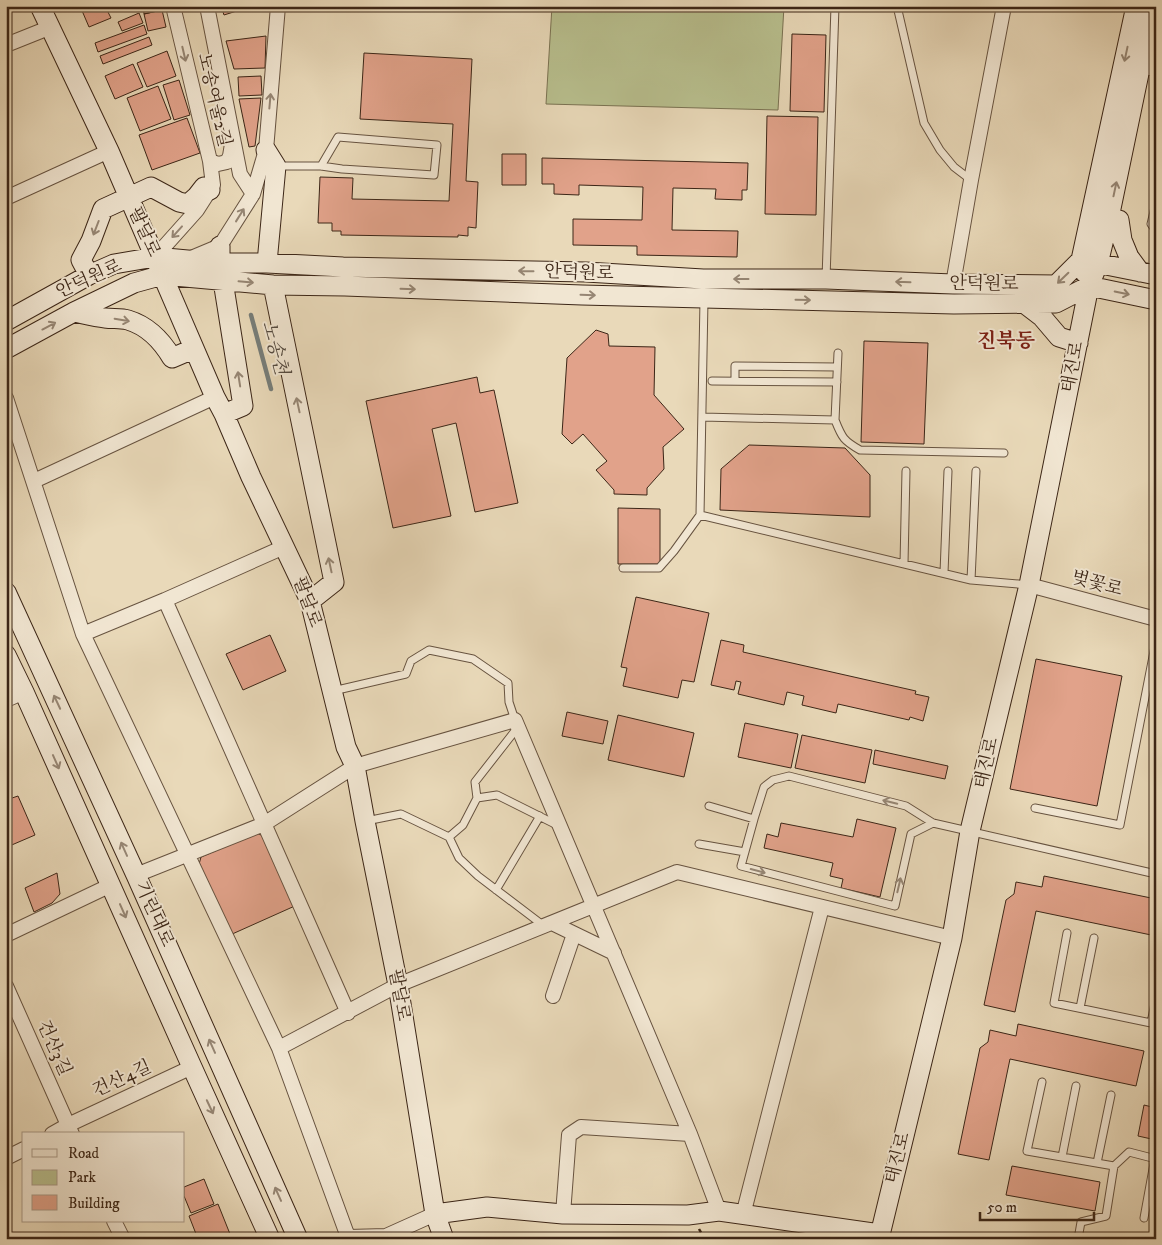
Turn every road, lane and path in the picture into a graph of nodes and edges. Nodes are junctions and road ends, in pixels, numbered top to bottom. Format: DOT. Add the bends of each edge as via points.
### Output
graph roads {
  1 [pos="40,6"];
  2 [pos="173,6"];
  3 [pos="207,6"];
  4 [pos="278,6"];
  5 [pos="835,6"];
  6 [pos="897,6"];
  7 [pos="1004,6"];
  8 [pos="1136,6"];
  9 [pos="1153,6"];
  10 [pos="50,27"];
  11 [pos="6,45"];
  12 [pos="1148,67"];
  13 [pos="233,138"];
  14 [pos="266,150"];
  15 [pos="109,151"];
  16 [pos="210,161"];
  17 [pos="276,166"];
  18 [pos="321,166"];
  19 [pos="971,180"];
  20 [pos="210,190"];
  21 [pos="253,194"];
  22 [pos="128,196"];
  23 [pos="6,198"];
  24 [pos="1156,202"];
  25 [pos="1109,218"];
  26 [pos="1156,231"];
  27 [pos="155,257"];
  28 [pos="187,260"];
  29 [pos="1090,262"];
  30 [pos="221,263"];
  31 [pos="267,263"];
  32 [pos="1148,273"];
  33 [pos="90,275"];
  34 [pos="162,275"];
  35 [pos="703,279"];
  36 [pos="826,279"];
  37 [pos="953,284"];
  38 [pos="273,285"];
  39 [pos="1089,286"];
  40 [pos="704,299"];
  41 [pos="1156,300"];
  42 [pos="1026,304"];
  43 [pos="74,312"];
  44 [pos="6,321"];
  45 [pos="1078,343"];
  46 [pos="6,349"];
  47 [pos="193,349"];
  48 [pos="838,352"];
  49 [pos="837,367"];
  50 [pos="712,381"];
  51 [pos="735,381"];
  52 [pos="837,382"];
  53 [pos="6,398"];
  54 [pos="214,398"];
  55 [pos="224,414"];
  56 [pos="702,417"];
  57 [pos="835,420"];
  58 [pos="1004,453"];
  59 [pos="906,471"];
  60 [pos="948,471"];
  61 [pos="976,471"];
  62 [pos="34,481"];
  63 [pos="700,515"];
  64 [pos="284,547"];
  65 [pos="904,564"];
  66 [pos="623,568"];
  67 [pos="944,574"];
  68 [pos="971,580"];
  69 [pos="1029,586"];
  70 [pos="6,592"];
  71 [pos="165,600"];
  72 [pos="310,601"];
  73 [pos="1156,619"];
  74 [pos="83,634"];
  75 [pos="1156,641"];
  76 [pos="6,655"];
  77 [pos="332,691"];
  78 [pos="24,692"];
  79 [pos="6,700"];
  80 [pos="516,723"];
  81 [pos="355,766"];
  82 [pos="477,798"];
  83 [pos="709,806"];
  84 [pos="1035,808"];
  85 [pos="540,816"];
  86 [pos="754,819"];
  87 [pos="365,822"];
  88 [pos="933,823"];
  89 [pos="264,824"];
  90 [pos="560,826"];
  91 [pos="970,831"];
  92 [pos="449,837"];
  93 [pos="699,844"];
  94 [pos="745,852"];
  95 [pos="188,855"];
  96 [pos="1156,874"];
  97 [pos="136,876"];
  98 [pos="111,885"];
  99 [pos="496,890"];
  100 [pos="594,906"];
  101 [pos="822,907"];
  102 [pos="548,925"];
  103 [pos="1067,933"];
  104 [pos="574,934"];
  105 [pos="6,935"];
  106 [pos="952,938"];
  107 [pos="1094,938"];
  108 [pos="614,953"];
  109 [pos="398,985"];
  110 [pos="6,986"];
  111 [pos="553,996"];
  112 [pos="1156,998"];
  113 [pos="1080,1008"];
  114 [pos="348,1013"];
  115 [pos="1153,1023"];
  116 [pos="279,1048"];
  117 [pos="192,1067"];
  118 [pos="1042,1082"];
  119 [pos="1076,1086"];
  120 [pos="1111,1094"];
  121 [pos="70,1129"];
  122 [pos="690,1134"];
  123 [pos="22,1150"];
  124 [pos="1062,1157"];
  125 [pos="6,1158"];
  126 [pos="1155,1158"];
  127 [pos="1097,1163"];
  128 [pos="1114,1166"];
  129 [pos="719,1211"];
  130 [pos="434,1214"];
  131 [pos="563,1214"];
  132 [pos="743,1215"];
  133 [pos="1144,1218"];
  134 [pos="114,1222"];
  135 [pos="883,1237"];
  136 [pos="123,1239"];
  137 [pos="270,1239"];
  138 [pos="298,1239"];
  139 [pos="444,1239"];
  140 [pos="1078,1239"];
  1 -- 10 [label="street, 팔달로"];
  2 -- 16 [label="street, 노송여울2길, one-way"];
  3 -- 13 [label="street"];
  14 -- 4 [label="street, one-way"];
  5 -- 36 [label="lane"];
  6 -- 19 [label="lane" via="924,123 954,167"];
  7 -- 19 [label="street"];
  8 -- 29 [label="street, 태진로, one-way"];
  9 -- 12 [label="street, 태진로"];
  10 -- 11 [label="street"];
  10 -- 15 [label="street, 팔달로"];
  25 -- 12 [label="street, 태진로, one-way"];
  13 -- 16 [label="street, 노송여울2길" via="227,162 218,164"];
  13 -- 21 [label="street" via="240,174"];
  14 -- 17 [label="street"];
  14 -- 21 [label="street"];
  15 -- 22 [label="street, 팔달로"];
  15 -- 23 [label="street"];
  16 -- 20 [label="street" via="213,185"];
  17 -- 18 [label="lane"];
  17 -- 31 [label="street"];
  18 -- 18 [label="lane" via="434,175 437,145 338,137"];
  19 -- 37 [label="street"];
  20 -- 22 [label="street" via="204,187 188,204 152,187"];
  20 -- 27 [label="street, one-way" via="197,210"];
  30 -- 21 [label="street, one-way"];
  22 -- 27 [label="street, 팔달로"];
  22 -- 33 [label="street, one-way" via="103,209 81,260"];
  24 -- 26 [label="lane" via="1151,224"];
  25 -- 29 [label="street, 태진로"];
  25 -- 32 [label="street" via="1119,220 1129,257"];
  27 -- 28 [label="street, 안덕원로"];
  27 -- 33 [label="street, 안덕원로" via="114,264"];
  27 -- 34 [label="street, 팔달로"];
  28 -- 30 [label="street, 안덕원로"];
  28 -- 34 [label="street"];
  29 -- 32 [label="street"];
  29 -- 37 [label="street, 안덕원로, one-way" via="1056,285"];
  29 -- 39 [label="street, 태진로"];
  30 -- 31 [label="street, 안덕원로"];
  30 -- 34 [label="street, 안덕원로"];
  30 -- 38 [label="street, 안덕원로, one-way"];
  55 -- 30 [label="street, one-way" via="243,406"];
  35 -- 31 [label="street, 안덕원로, one-way" via="586,272"];
  33 -- 44 [label="street, 안덕원로"];
  34 -- 43 [label="street" via="134,283"];
  34 -- 47 [label="street, 팔달로"];
  36 -- 35 [label="street, 안덕원로, one-way"];
  35 -- 40 [label="lane"];
  37 -- 36 [label="street, 안덕원로, one-way"];
  38 -- 40 [label="street, 안덕원로, one-way"];
  72 -- 38 [label="street, one-way" via="334,582"];
  39 -- 41 [label="street, one-way"];
  39 -- 42 [label="street, 안덕원로" via="1056,304"];
  39 -- 45 [label="street, 태진로"];
  40 -- 42 [label="street, 안덕원로, one-way"];
  40 -- 56 [label="lane"];
  42 -- 45 [label="street" via="1059,337"];
  46 -- 43 [label="street, one-way"];
  43 -- 47 [label="street, one-way" via="128,320 150,332 172,358"];
  45 -- 69 [label="street, 태진로"];
  47 -- 54 [label="street, 팔달로"];
  48 -- 49 [label="lane"];
  49 -- 51 [label="lane" via="735,366"];
  49 -- 52 [label="lane"];
  50 -- 51 [label="lane"];
  51 -- 52 [label="lane"];
  52 -- 57 [label="lane"];
  53 -- 62 [label="street"];
  54 -- 55 [label="street, 팔달로"];
  54 -- 62 [label="street"];
  55 -- 64 [label="street, 팔달로"];
  56 -- 57 [label="lane"];
  56 -- 63 [label="lane"];
  57 -- 58 [label="lane" via="841,436 860,450"];
  59 -- 65 [label="lane"];
  60 -- 67 [label="lane"];
  61 -- 68 [label="lane"];
  62 -- 74 [label="street"];
  63 -- 65 [label="lane"];
  63 -- 66 [label="lane" via="659,568"];
  64 -- 71 [label="street"];
  64 -- 72 [label="street, 팔달로"];
  65 -- 67 [label="lane"];
  67 -- 68 [label="lane"];
  68 -- 69 [label="lane"];
  69 -- 73 [label="street, 벚꽃로"];
  69 -- 91 [label="street, 태진로"];
  97 -- 70 [label="street, 기린대로, one-way"];
  71 -- 74 [label="street"];
  71 -- 89 [label="street"];
  72 -- 77 [label="street, 팔달로"];
  74 -- 95 [label="street"];
  75 -- 84 [label="lane" via="1120,825"];
  76 -- 78 [label="street, 기린대로"];
  77 -- 80 [label="lane" via="406,674 411,661 429,650 473,659 508,683 509,702"];
  77 -- 81 [label="street, 팔달로" via="346,747"];
  78 -- 79 [label="street"];
  78 -- 98 [label="street, 기린대로, one-way"];
  80 -- 81 [label="street"];
  80 -- 82 [label="lane" via="476,782"];
  80 -- 90 [label="street"];
  81 -- 87 [label="street, 팔달로"];
  81 -- 89 [label="street"];
  82 -- 85 [label="lane" via="497,794"];
  82 -- 92 [label="lane" via="463,825"];
  83 -- 86 [label="lane"];
  85 -- 90 [label="lane"];
  85 -- 99 [label="lane"];
  88 -- 86 [label="lane, one-way" via="906,806 789,776 773,780 764,787"];
  86 -- 94 [label="lane"];
  87 -- 92 [label="lane" via="401,814"];
  87 -- 109 [label="street, 팔달로"];
  88 -- 91 [label="lane"];
  94 -- 88 [label="lane, one-way" via="741,866 895,906 911,834"];
  89 -- 95 [label="street"];
  89 -- 114 [label="street"];
  90 -- 100 [label="street"];
  91 -- 96 [label="lane"];
  91 -- 106 [label="street, 태진로"];
  92 -- 99 [label="lane" via="459,858"];
  93 -- 94 [label="lane"];
  95 -- 97 [label="street"];
  95 -- 116 [label="street"];
  138 -- 97 [label="street, 기린대로, one-way"];
  98 -- 105 [label="street"];
  98 -- 117 [label="street, 기린대로, one-way"];
  99 -- 102 [label="lane"];
  100 -- 101 [label="street" via="677,872"];
  100 -- 102 [label="street"];
  100 -- 108 [label="street"];
  101 -- 106 [label="street"];
  101 -- 132 [label="street"];
  102 -- 104 [label="street"];
  102 -- 109 [label="street"];
  103 -- 113 [label="lane" via="1054,1003"];
  104 -- 108 [label="street"];
  104 -- 111 [label="street"];
  106 -- 135 [label="street, 태진로"];
  107 -- 113 [label="lane"];
  108 -- 122 [label="street"];
  109 -- 114 [label="street"];
  109 -- 130 [label="street, 팔달로"];
  110 -- 121 [label="street, 건산3길"];
  112 -- 115 [label="lane"];
  113 -- 115 [label="lane"];
  114 -- 116 [label="street"];
  116 -- 130 [label="street" via="348,1237 386,1236"];
  117 -- 121 [label="street, 건산4길"];
  117 -- 137 [label="street, 기린대로, one-way"];
  118 -- 124 [label="lane" via="1027,1151"];
  119 -- 124 [label="lane"];
  120 -- 127 [label="lane"];
  122 -- 129 [label="street"];
  122 -- 131 [label="street" via="581,1127 569,1135"];
  123 -- 125 [label="street"];
  124 -- 127 [label="lane"];
  126 -- 128 [label="lane" via="1129,1152"];
  126 -- 133 [label="lane"];
  127 -- 128 [label="lane"];
  128 -- 140 [label="lane" via="1106,1216 1081,1222"];
  129 -- 131 [label="street" via="688,1215"];
  129 -- 132 [label="street"];
  130 -- 131 [label="street" via="487,1208"];
  130 -- 139 [label="street, 팔달로"];
  132 -- 135 [label="street"];
  134 -- 136 [label="street"];
}
